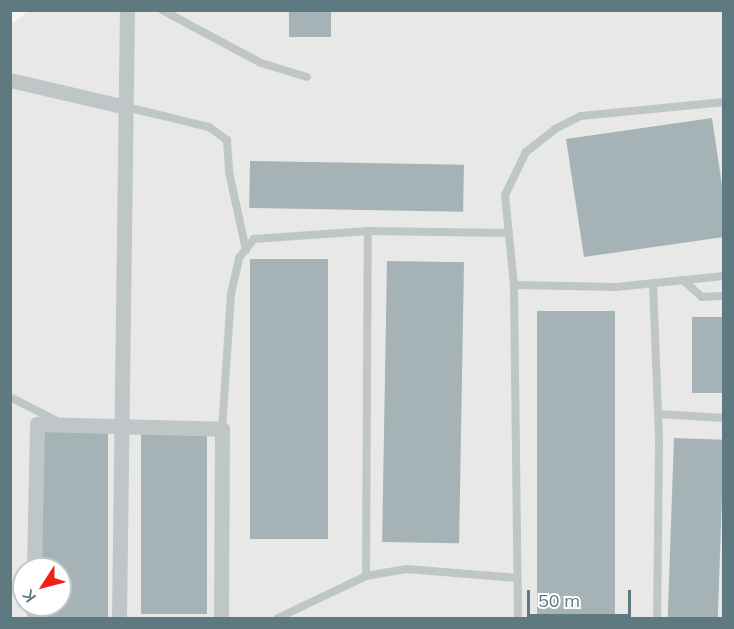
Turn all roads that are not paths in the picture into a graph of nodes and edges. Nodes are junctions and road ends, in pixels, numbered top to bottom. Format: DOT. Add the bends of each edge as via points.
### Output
graph roads {
  1 [pos="127,10"];
  2 [pos="162,10"];
  3 [pos="307,77"];
  4 [pos="10,80"];
  5 [pos="723,102"];
  6 [pos="126,107"];
  7 [pos="368,231"];
  8 [pos="509,233"];
  9 [pos="246,250"];
  10 [pos="723,276"];
  11 [pos="683,280"];
  12 [pos="652,283"];
  13 [pos="514,285"];
  14 [pos="723,296"];
  15 [pos="10,397"];
  16 [pos="658,414"];
  17 [pos="723,418"];
  18 [pos="64,425"];
  19 [pos="122,428"];
  20 [pos="222,429"];
  21 [pos="34,557"];
  22 [pos="366,576"];
  23 [pos="517,578"];
  24 [pos="119,618"];
  25 [pos="220,618"];
  26 [pos="278,618"];
  27 [pos="518,618"];
  28 [pos="657,618"];
  1 -- 6 [label="street"];
  2 -- 3 [label="lane" via="261,63"];
  4 -- 6 [label="street"];
  5 -- 8 [label="lane" via="581,116 555,129 526,152 505,195"];
  6 -- 9 [label="lane" via="209,128 227,141 229,172"];
  6 -- 19 [label="street"];
  7 -- 8 [label="lane"];
  7 -- 9 [label="lane" via="254,239"];
  7 -- 22 [label="lane"];
  8 -- 13 [label="lane"];
  9 -- 20 [label="lane" via="239,258 231,294"];
  10 -- 11 [label="lane"];
  11 -- 12 [label="lane"];
  11 -- 14 [label="lane" via="702,297"];
  12 -- 13 [label="lane" via="616,287"];
  12 -- 16 [label="lane"];
  13 -- 23 [label="lane"];
  15 -- 18 [label="lane"];
  16 -- 17 [label="lane"];
  16 -- 28 [label="lane"];
  18 -- 19 [label="street"];
  18 -- 21 [label="street" via="37,424"];
  19 -- 20 [label="street"];
  19 -- 24 [label="street"];
  20 -- 25 [label="street"];
  22 -- 23 [label="lane" via="406,569"];
  22 -- 26 [label="lane"];
  23 -- 27 [label="lane"];
}
